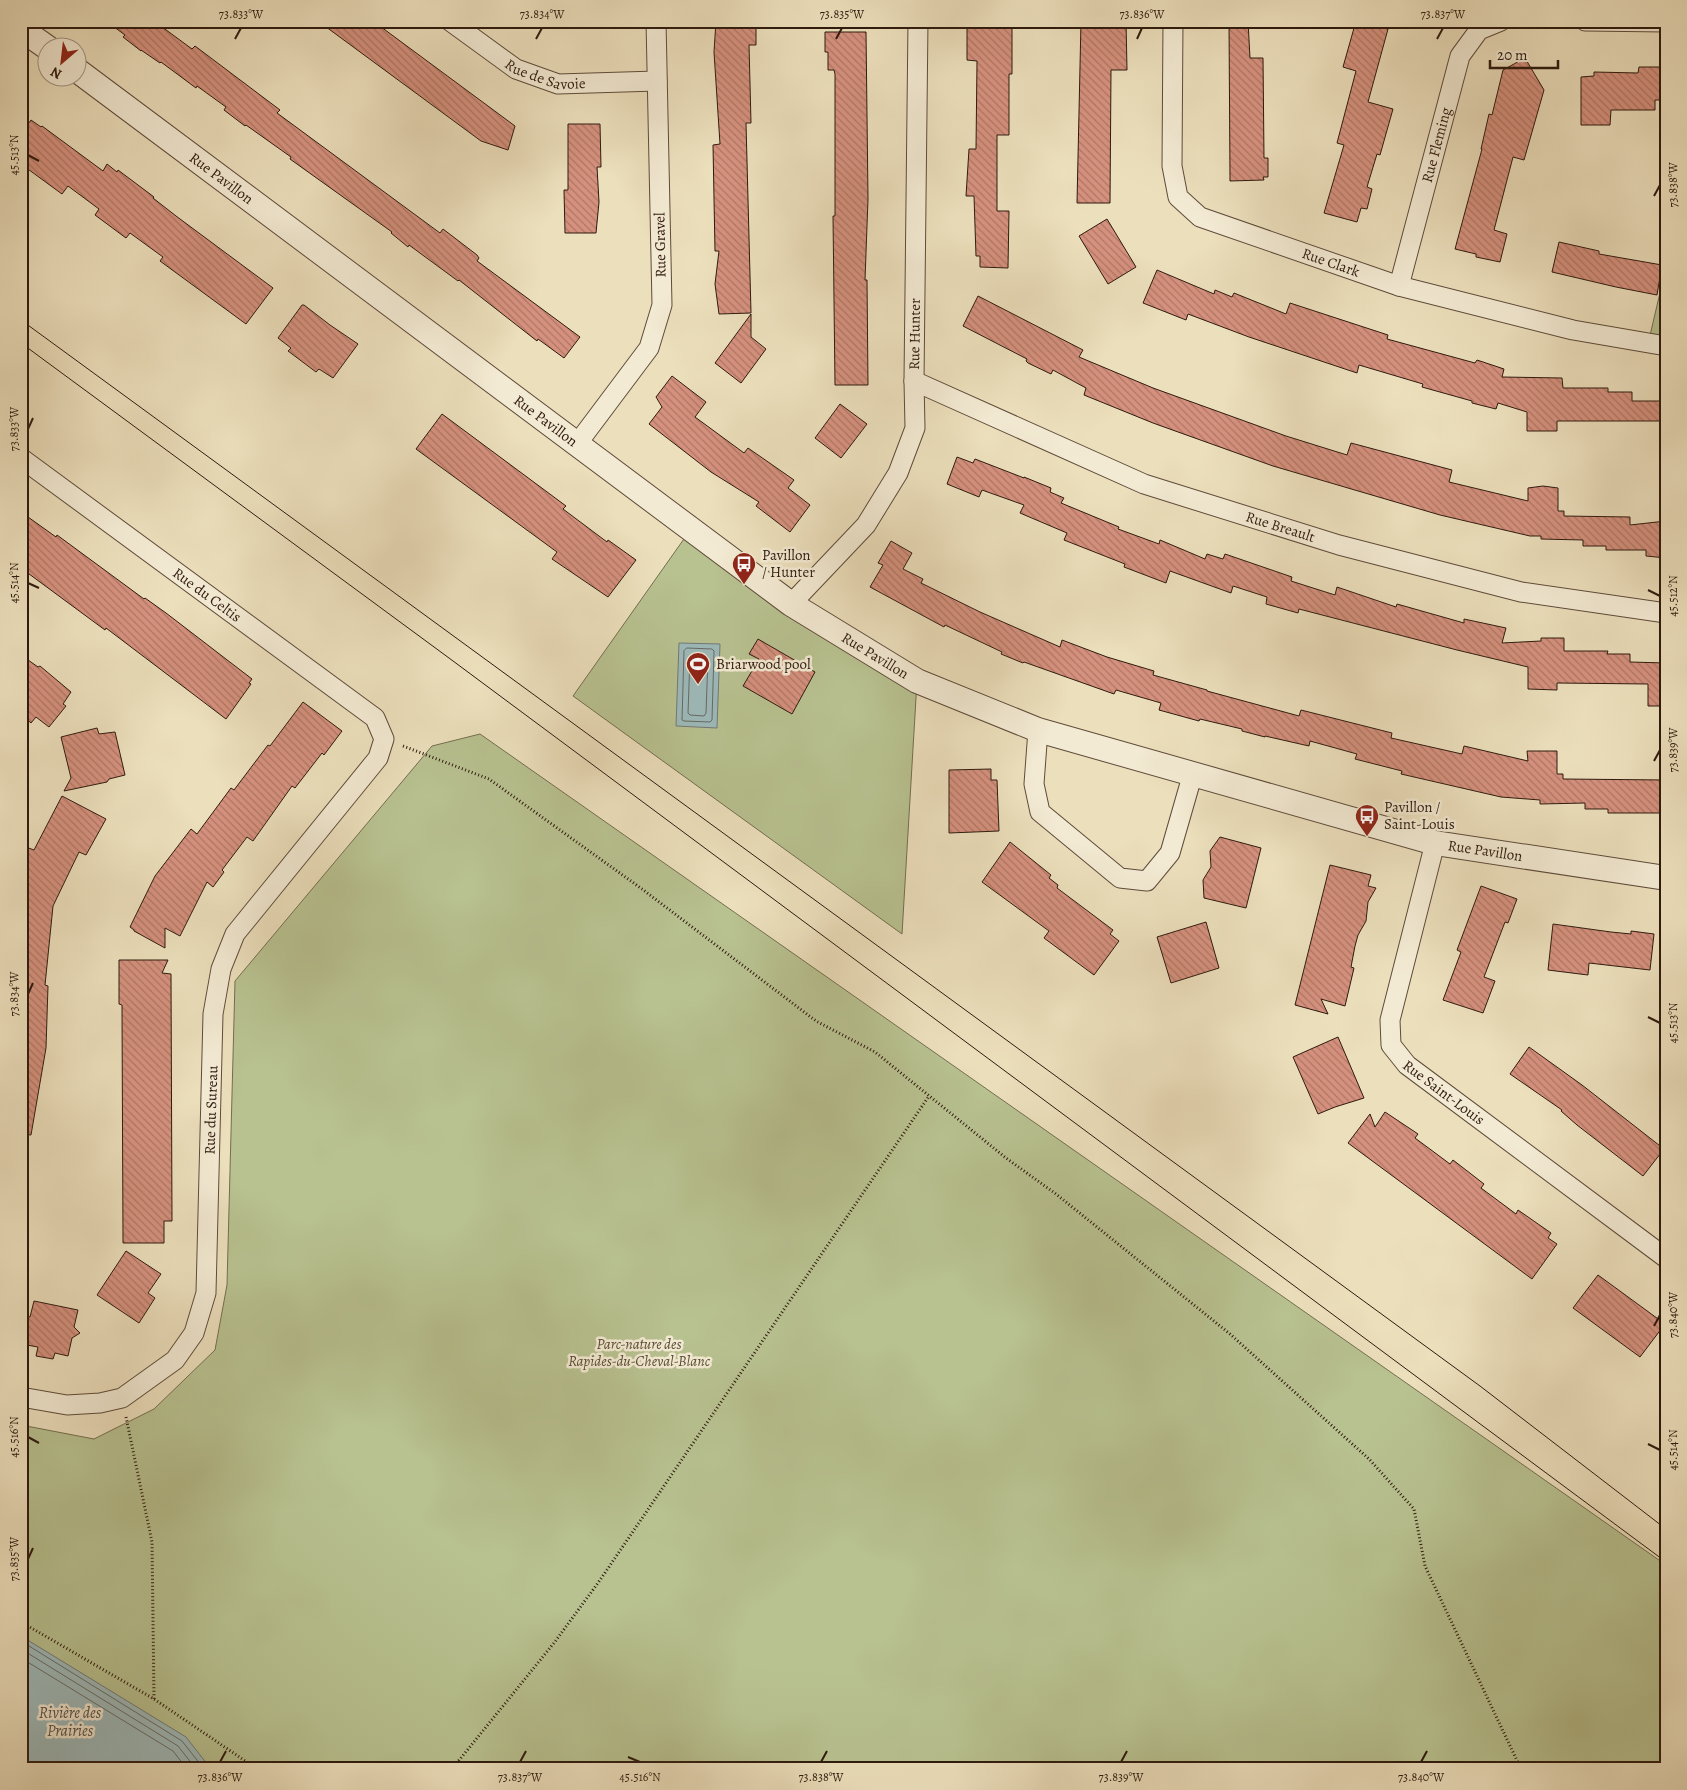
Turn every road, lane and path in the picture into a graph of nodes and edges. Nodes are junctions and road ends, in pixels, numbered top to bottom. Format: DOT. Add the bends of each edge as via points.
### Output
graph roads {
  1 [pos="450,21"];
  2 [pos="656,21"];
  3 [pos="918,21"];
  4 [pos="1173,21"];
  5 [pos="1501,21"];
  6 [pos="1585,21"];
  7 [pos="1666,22"];
  8 [pos="21,29"];
  9 [pos="38,41"];
  10 [pos="88,78"];
  11 [pos="657,81"];
  12 [pos="1399,286"];
  13 [pos="1666,346"];
  14 [pos="914,381"];
  15 [pos="577,444"];
  16 [pos="21,458"];
  17 [pos="791,604"];
  18 [pos="1666,613"];
  19 [pos="1038,730"];
  20 [pos="384,739"];
  21 [pos="1193,773"];
  22 [pos="1435,843"];
  23 [pos="1666,878"];
  24 [pos="929,1096"];
  25 [pos="1666,1258"];
  26 [pos="21,1397"];
  27 [pos="122,1398"];
  28 [pos="21,1622"];
  29 [pos="154,1699"];
  30 [pos="257,1769"];
  31 [pos="452,1769"];
  32 [pos="1521,1769"];
  1 -- 11 [label="street, Rue de Savoie" via="516,69 558,84"];
  2 -- 11 [label="street, Rue Gravel"];
  3 -- 14 [label="street, Rue Hunter"];
  4 -- 12 [label="street, Rue Clark" via="1172,166 1178,197 1200,218"];
  5 -- 12 [label="street, Rue Fleming" via="1480,30 1460,56"];
  6 -- 7 [label="street"];
  8 -- 9 [label="street"];
  10 -- 15 [label="street, Rue Pavillon"];
  11 -- 15 [label="street, Rue Gravel" via="662,304 649,348"];
  12 -- 13 [label="street, Rue Clark" via="1573,330"];
  14 -- 17 [label="street, Rue Hunter" via="915,428 898,473 866,525"];
  14 -- 18 [label="street, Rue Breault" via="1144,484 1339,545 1521,592"];
  15 -- 17 [label="street, Rue Pavillon"];
  16 -- 20 [label="street, Rue du Celtis" via="376,718"];
  17 -- 19 [label="street, Rue Pavillon" via="917,681"];
  19 -- 21 [label="street, Rue Pavillon"];
  19 -- 21 [label="street" via="1034,784 1040,812 1120,878 1147,880 1170,853"];
  20 -- 24 [label="path" via="489,779 642,889 816,1021 874,1052"];
  20 -- 27 [label="street, Rue du Sureau" via="378,758 235,934 221,968 213,1014 206,1294 194,1334 175,1360"];
  21 -- 22 [label="street, Rue Pavillon"];
  22 -- 23 [label="street, Rue Pavillon"];
  22 -- 25 [label="street, Rue Saint-Louis" via="1390,1020 1391,1045 1407,1065"];
  24 -- 31 [label="path" via="598,1583"];
  24 -- 32 [label="path" via="1230,1334 1369,1459 1414,1509 1425,1566"];
  26 -- 27 [label="street, Rue du Sureau" via="67,1405"];
  27 -- 29 [label="path" via="152,1542"];
  28 -- 29 [label="path"];
  29 -- 30 [label="path"];
}
